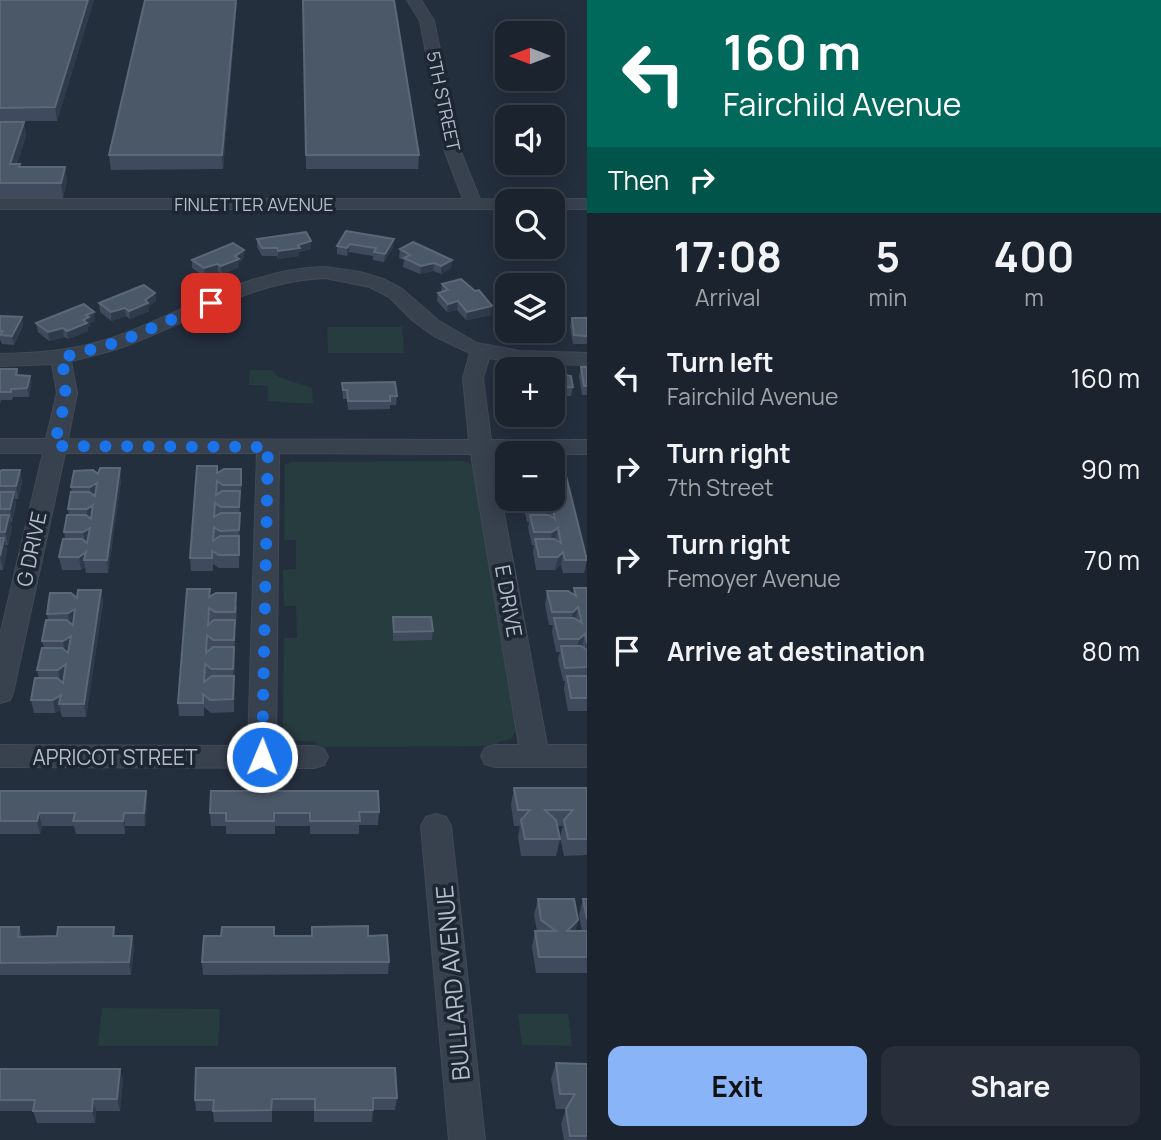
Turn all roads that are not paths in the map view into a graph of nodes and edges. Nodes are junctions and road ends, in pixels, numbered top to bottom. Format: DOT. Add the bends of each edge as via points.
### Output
graph roads {
  1 [pos="414,0"];
  2 [pos="0,204"];
  3 [pos="473,204"];
  4 [pos="495,204"];
  5 [pos="565,204"];
  6 [pos="587,204"];
  7 [pos="481,350"];
  8 [pos="60,358"];
  9 [pos="587,359"];
  10 [pos="0,360"];
  11 [pos="0,446"];
  12 [pos="54,446"];
  13 [pos="268,447"];
  14 [pos="481,447"];
  15 [pos="587,447"];
  16 [pos="0,693"];
  17 [pos="536,755"];
  18 [pos="0,756"];
  19 [pos="495,756"];
  20 [pos="587,756"];
  21 [pos="262,757"];
  22 [pos="314,757"];
  23 [pos="436,826"];
  24 [pos="467,1140"];
  1 -- 3 [label="street, 5TH STREET" via="427,21 453,152"];
  2 -- 3 [label="street, FINLETTER AVENUE"];
  3 -- 4 [label="street, FINLETTER AVENUE"];
  5 -- 6 [label="street"];
  7 -- 8 [label="street" via="456,340 419,316 394,292 368,279 301,274 256,283 119,342"];
  7 -- 9 [label="street"];
  7 -- 14 [label="street, E DRIVE" via="473,378"];
  8 -- 10 [label="street"];
  8 -- 12 [label="street, G DRIVE" via="67,393"];
  11 -- 12 [label="street"];
  12 -- 13 [label="street"];
  12 -- 16 [label="street, G DRIVE"];
  13 -- 14 [label="street"];
  13 -- 21 [label="street"];
  14 -- 15 [label="street"];
  14 -- 17 [label="street, E DRIVE"];
  17 -- 19 [label="street"];
  17 -- 20 [label="street"];
  18 -- 21 [label="street, APRICOT STREET"];
  21 -- 22 [label="street, APRICOT STREET"];
  23 -- 24 [label="street, BULLARD AVENUE"];
}
